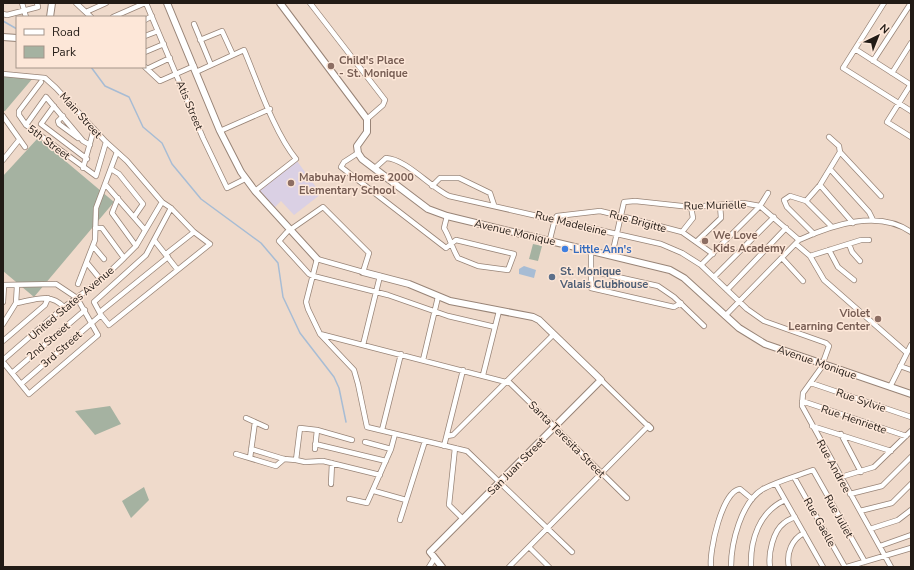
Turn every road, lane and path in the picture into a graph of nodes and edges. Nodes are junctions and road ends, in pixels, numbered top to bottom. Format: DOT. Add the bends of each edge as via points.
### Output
graph roads {
  1 [pos="22,3"];
  2 [pos="37,3"];
  3 [pos="52,3"];
  4 [pos="76,3"];
  5 [pos="106,3"];
  6 [pos="146,3"];
  7 [pos="167,3"];
  8 [pos="280,3"];
  9 [pos="310,3"];
  10 [pos="884,3"];
  11 [pos="911,3"];
  12 [pos="24,10"];
  13 [pos="86,12"];
  14 [pos="3,14"];
  15 [pos="26,16"];
  16 [pos="50,16"];
  17 [pos="90,16"];
  18 [pos="115,16"];
  19 [pos="152,16"];
  20 [pos="146,19"];
  21 [pos="194,24"];
  22 [pos="158,31"];
  23 [pos="146,36"];
  24 [pos="3,38"];
  25 [pos="16,38"];
  26 [pos="200,40"];
  27 [pos="911,43"];
  28 [pos="164,44"];
  29 [pos="855,49"];
  30 [pos="146,52"];
  31 [pos="233,55"];
  32 [pos="170,58"];
  33 [pos="873,61"];
  34 [pos="211,65"];
  35 [pos="146,68"];
  36 [pos="195,69"];
  37 [pos="892,73"];
  38 [pos="3,74"];
  39 [pos="177,74"];
  40 [pos="43,80"];
  41 [pos="911,84"];
  42 [pos="899,104"];
  43 [pos="54,106"];
  44 [pos="270,109"];
  45 [pos="911,111"];
  46 [pos="3,116"];
  47 [pos="63,116"];
  48 [pos="367,119"];
  49 [pos="26,125"];
  50 [pos="94,129"];
  51 [pos="220,131"];
  52 [pos="829,137"];
  53 [pos="911,137"];
  54 [pos="19,140"];
  55 [pos="83,141"];
  56 [pos="106,142"];
  57 [pos="90,145"];
  58 [pos="25,147"];
  59 [pos="117,152"];
  60 [pos="840,152"];
  61 [pos="358,153"];
  62 [pos="4,157"];
  63 [pos="87,159"];
  64 [pos="83,168"];
  65 [pos="375,168"];
  66 [pos="111,169"];
  67 [pos="830,169"];
  68 [pos="245,179"];
  69 [pos="105,184"];
  70 [pos="820,185"];
  71 [pos="432,186"];
  72 [pos="255,191"];
  73 [pos="768,193"];
  74 [pos="881,196"];
  75 [pos="118,198"];
  76 [pos="162,202"];
  77 [pos="806,202"];
  78 [pos="494,205"];
  79 [pos="720,205"];
  80 [pos="760,206"];
  81 [pos="691,207"];
  82 [pos="171,208"];
  83 [pos="447,216"];
  84 [pos="621,216"];
  85 [pos="134,217"];
  86 [pos="774,217"];
  87 [pos="555,219"];
  88 [pos="873,220"];
  89 [pos="853,223"];
  90 [pos="832,227"];
  91 [pos="95,228"];
  92 [pos="786,228"];
  93 [pos="145,230"];
  94 [pos="291,230"];
  95 [pos="194,232"];
  96 [pos="682,232"];
  97 [pos="911,232"];
  98 [pos="616,234"];
  99 [pos="814,234"];
  100 [pos="154,240"];
  101 [pos="550,240"];
  102 [pos="869,240"];
  103 [pos="696,242"];
  104 [pos="798,242"];
  105 [pos="452,243"];
  106 [pos="849,244"];
  107 [pos="93,246"];
  108 [pos="136,246"];
  109 [pos="591,250"];
  110 [pos="829,250"];
  111 [pos="713,254"];
  112 [pos="612,255"];
  113 [pos="167,256"];
  114 [pos="810,256"];
  115 [pos="124,258"];
  116 [pos="782,258"];
  117 [pos="104,259"];
  118 [pos="318,259"];
  119 [pos="860,261"];
  120 [pos="87,262"];
  121 [pos="701,265"];
  122 [pos="177,269"];
  123 [pos="590,271"];
  124 [pos="364,272"];
  125 [pos="313,276"];
  126 [pos="380,276"];
  127 [pos="714,277"];
  128 [pos="101,280"];
  129 [pos="803,280"];
  130 [pos="854,280"];
  131 [pos="78,284"];
  132 [pos="4,285"];
  133 [pos="17,286"];
  134 [pos="727,290"];
  135 [pos="376,292"];
  136 [pos="48,298"];
  137 [pos="76,298"];
  138 [pos="438,298"];
  139 [pos="4,300"];
  140 [pos="739,302"];
  141 [pos="16,303"];
  142 [pos="681,303"];
  143 [pos="64,307"];
  144 [pos="85,310"];
  145 [pos="499,311"];
  146 [pos="435,312"];
  147 [pos="100,314"];
  148 [pos="725,316"];
  149 [pos="92,322"];
  150 [pos="3,324"];
  151 [pos="704,326"];
  152 [pos="496,327"];
  153 [pos="320,334"];
  154 [pos="554,334"];
  155 [pos="3,341"];
  156 [pos="363,345"];
  157 [pos="911,345"];
  158 [pos="907,353"];
  159 [pos="401,354"];
  160 [pos="423,360"];
  161 [pos="3,361"];
  162 [pos="823,364"];
  163 [pos="900,366"];
  164 [pos="463,370"];
  165 [pos="911,370"];
  166 [pos="12,372"];
  167 [pos="483,375"];
  168 [pos="601,380"];
  169 [pos="507,381"];
  170 [pos="811,383"];
  171 [pos="21,384"];
  172 [pos="890,387"];
  173 [pos="911,394"];
  174 [pos="802,401"];
  175 [pos="911,417"];
  176 [pos="246,418"];
  177 [pos="255,422"];
  178 [pos="812,426"];
  179 [pos="555,427"];
  180 [pos="266,428"];
  181 [pos="317,430"];
  182 [pos="382,430"];
  183 [pos="911,431"];
  184 [pos="395,434"];
  185 [pos="840,434"];
  186 [pos="446,436"];
  187 [pos="906,436"];
  188 [pos="352,440"];
  189 [pos="425,441"];
  190 [pos="365,442"];
  191 [pos="444,446"];
  192 [pos="455,448"];
  193 [pos="251,449"];
  194 [pos="391,450"];
  195 [pos="890,451"];
  196 [pos="236,454"];
  197 [pos="911,457"];
  198 [pos="250,458"];
  199 [pos="284,459"];
  200 [pos="296,460"];
  201 [pos="386,461"];
  202 [pos="332,463"];
  203 [pos="861,472"];
  204 [pos="602,473"];
  205 [pos="380,475"];
  206 [pos="794,477"];
  207 [pos="841,477"];
  208 [pos="500,482"];
  209 [pos="331,484"];
  210 [pos="776,484"];
  211 [pos="911,484"];
  212 [pos="374,491"];
  213 [pos="850,494"];
  214 [pos="627,498"];
  215 [pos="349,499"];
  216 [pos="752,499"];
  217 [pos="406,500"];
  218 [pos="785,500"];
  219 [pos="911,510"];
  220 [pos="860,511"];
  221 [pos="795,517"];
  222 [pos="463,519"];
  223 [pos="400,520"];
  224 [pos="548,528"];
  225 [pos="870,529"];
  226 [pos="804,533"];
  227 [pos="911,535"];
  228 [pos="880,546"];
  229 [pos="529,547"];
  230 [pos="911,548"];
  231 [pos="572,552"];
  232 [pos="885,556"];
  233 [pos="434,559"];
  234 [pos="865,562"];
  235 [pos="428,567"];
  236 [pos="442,567"];
  237 [pos="509,567"];
  238 [pos="549,567"];
  239 [pos="711,567"];
  240 [pos="731,567"];
  241 [pos="750,567"];
  242 [pos="770,567"];
  243 [pos="789,567"];
  244 [pos="823,567"];
  245 [pos="846,567"];
  246 [pos="892,567"];
  1 -- 12 [label="street"];
  2 -- 12 [label="street" via="38,7"];
  3 -- 16 [label="street"];
  4 -- 13 [label="street"];
  5 -- 13 [label="street"];
  6 -- 18 [label="street"];
  6 -- 19 [label="street, Atis Street"];
  7 -- 36 [label="street"];
  8 -- 48 [label="street"];
  9 -- 48 [label="street" via="385,100"];
  10 -- 29 [label="street"];
  11 -- 33 [label="street"];
  12 -- 14 [label="street"];
  12 -- 15 [label="street"];
  13 -- 17 [label="street"];
  19 -- 20 [label="street"];
  19 -- 22 [label="street, Atis Street"];
  21 -- 26 [label="street"];
  22 -- 23 [label="street"];
  22 -- 28 [label="street, Atis Street"];
  24 -- 25 [label="street"];
  26 -- 31 [label="street" via="222,31"];
  26 -- 34 [label="street"];
  27 -- 37 [label="street"];
  28 -- 30 [label="street"];
  28 -- 32 [label="street, Atis Street"];
  29 -- 33 [label="street"];
  29 -- 42 [label="street" via="843,68"];
  31 -- 34 [label="street"];
  31 -- 44 [label="street" via="244,50"];
  32 -- 35 [label="street"];
  32 -- 39 [label="street, Atis Street"];
  33 -- 37 [label="street"];
  34 -- 36 [label="street"];
  35 -- 39 [label="street" via="160,81"];
  36 -- 39 [label="street"];
  36 -- 51 [label="street"];
  37 -- 41 [label="street"];
  38 -- 40 [label="street"];
  39 -- 68 [label="street, Atis Street" via="227,188"];
  40 -- 49 [label="street, 5th Street" via="19,110 19,115"];
  40 -- 50 [label="street, Main Street" via="56,88"];
  41 -- 42 [label="street"];
  42 -- 45 [label="street"];
  42 -- 53 [label="street" via="887,122"];
  43 -- 47 [label="street"];
  43 -- 49 [label="street" via="46,97"];
  43 -- 63 [label="street" via="42,124"];
  44 -- 51 [label="street"];
  44 -- 72 [label="street" via="288,149 296,159"];
  46 -- 54 [label="street"];
  47 -- 55 [label="street"];
  47 -- 55 [label="street" via="58,121 59,124"];
  48 -- 61 [label="street" via="367,132 357,146"];
  49 -- 64 [label="street, 5th Street"];
  50 -- 56 [label="street, Main Street"];
  50 -- 57 [label="street"];
  51 -- 68 [label="street"];
  52 -- 60 [label="street" via="839,146"];
  54 -- 58 [label="street"];
  54 -- 62 [label="street"];
  55 -- 57 [label="street"];
  56 -- 59 [label="street, Main Street"];
  56 -- 64 [label="street, 5th Street" via="96,176"];
  57 -- 63 [label="street"];
  59 -- 66 [label="street"];
  59 -- 76 [label="street, Main Street"];
  60 -- 67 [label="street"];
  60 -- 74 [label="street"];
  61 -- 65 [label="street, Avenue Monique"];
  61 -- 105 [label="street" via="340,167 446,248"];
  63 -- 64 [label="street"];
  65 -- 71 [label="street, Rue Madeleine" via="386,158 390,158"];
  65 -- 83 [label="street, Avenue Monique" via="428,209"];
  66 -- 69 [label="street"];
  66 -- 85 [label="street" via="119,174 143,204"];
  67 -- 70 [label="street"];
  67 -- 88 [label="street" via="869,212"];
  68 -- 72 [label="street"];
  69 -- 75 [label="street"];
  69 -- 91 [label="street" via="96,208"];
  70 -- 77 [label="street"];
  70 -- 89 [label="street"];
  71 -- 78 [label="street, Rue Madeleine" via="450,196"];
  71 -- 78 [label="street" via="440,178 458,178 490,193"];
  72 -- 94 [label="street"];
  73 -- 80 [label="street"];
  75 -- 85 [label="street"];
  75 -- 108 [label="street" via="112,213"];
  76 -- 82 [label="street, Main Street"];
  76 -- 93 [label="street, United States Avenue"];
  77 -- 90 [label="street"];
  77 -- 99 [label="street" via="790,196 784,200 787,207"];
  78 -- 87 [label="street, Rue Madeleine"];
  79 -- 80 [label="street, Rue Murielle" via="743,203"];
  79 -- 81 [label="street, Rue Murielle"];
  79 -- 103 [label="street" via="721,218"];
  80 -- 86 [label="street, Rue Murielle"];
  80 -- 111 [label="street"];
  81 -- 84 [label="street, Rue Murielle" via="635,200 624,202"];
  81 -- 96 [label="street" via="693,218"];
  82 -- 95 [label="street, Main Street"];
  82 -- 100 [label="street"];
  83 -- 101 [label="street, Avenue Monique"];
  83 -- 105 [label="street" via="444,228"];
  84 -- 87 [label="street, Rue Brigitte" via="600,211 560,215"];
  84 -- 96 [label="street, Rue Brigitte"];
  84 -- 98 [label="street, Rue Murielle"];
  85 -- 93 [label="street"];
  86 -- 92 [label="street, Rue Murielle"];
  86 -- 127 [label="street"];
  87 -- 98 [label="street, Rue Madeleine"];
  87 -- 101 [label="street"];
  88 -- 89 [label="street"];
  88 -- 97 [label="street" via="897,224"];
  89 -- 90 [label="street"];
  90 -- 99 [label="street"];
  91 -- 107 [label="street"];
  91 -- 115 [label="street" via="102,228"];
  92 -- 104 [label="street, Rue Murielle"];
  92 -- 134 [label="street"];
  93 -- 108 [label="street, United States Avenue"];
  94 -- 118 [label="street"];
  94 -- 124 [label="street" via="323,207 369,253"];
  94 -- 125 [label="street" via="279,241"];
  95 -- 113 [label="street"];
  95 -- 122 [label="street, Main Street" via="210,244"];
  96 -- 103 [label="street, Rue Brigitte"];
  98 -- 112 [label="street, Rue Murielle"];
  98 -- 121 [label="street, Rue Madeleine" via="661,244"];
  99 -- 104 [label="street"];
  100 -- 113 [label="street"];
  100 -- 147 [label="street" via="146,255 94,302"];
  101 -- 109 [label="street, Avenue Monique"];
  102 -- 106 [label="street"];
  103 -- 111 [label="street, Rue Brigitte"];
  104 -- 114 [label="street, Rue Murielle"];
  104 -- 116 [label="street"];
  105 -- 105 [label="street" via="456,240 514,254 508,270 478,266 458,258"];
  106 -- 110 [label="street"];
  106 -- 119 [label="street"];
  107 -- 117 [label="street"];
  107 -- 120 [label="street"];
  108 -- 115 [label="street, United States Avenue"];
  109 -- 112 [label="street, Avenue Monique"];
  109 -- 123 [label="street"];
  110 -- 114 [label="street"];
  110 -- 130 [label="street" via="838,267"];
  111 -- 121 [label="street"];
  112 -- 148 [label="street, Avenue Monique" via="659,266 678,274"];
  113 -- 122 [label="street"];
  113 -- 147 [label="street"];
  114 -- 158 [label="street, Rue Murielle" via="824,280"];
  115 -- 128 [label="street, United States Avenue"];
  116 -- 129 [label="street"];
  116 -- 140 [label="street"];
  118 -- 124 [label="street"];
  118 -- 125 [label="street"];
  120 -- 128 [label="street"];
  120 -- 131 [label="street"];
  121 -- 127 [label="street, Rue Madeleine"];
  122 -- 147 [label="street" via="109,325"];
  123 -- 142 [label="street" via="658,286"];
  123 -- 142 [label="street" via="591,288 674,307"];
  124 -- 126 [label="street"];
  125 -- 135 [label="street"];
  125 -- 153 [label="street" via="306,302"];
  126 -- 135 [label="street"];
  126 -- 138 [label="street" via="409,284"];
  127 -- 134 [label="street, Rue Madeleine"];
  128 -- 137 [label="street, United States Avenue"];
  132 -- 133 [label="street"];
  132 -- 139 [label="street"];
  133 -- 137 [label="street" via="56,284"];
  133 -- 141 [label="street"];
  134 -- 140 [label="street, Rue Madeleine"];
  135 -- 146 [label="street"];
  135 -- 156 [label="street"];
  136 -- 141 [label="street"];
  136 -- 143 [label="street" via="56,299"];
  136 -- 155 [label="street" via="45,305"];
  137 -- 143 [label="street, United States Avenue"];
  137 -- 144 [label="street"];
  138 -- 145 [label="street"];
  138 -- 146 [label="street"];
  140 -- 148 [label="street"];
  140 -- 162 [label="street, Rue Madeleine" via="772,324 826,343 829,346"];
  141 -- 150 [label="street"];
  142 -- 151 [label="street"];
  143 -- 161 [label="street, United States Avenue"];
  144 -- 149 [label="street"];
  144 -- 166 [label="street, 2nd Street"];
  145 -- 152 [label="street"];
  145 -- 154 [label="street" via="532,317"];
  146 -- 152 [label="street"];
  146 -- 160 [label="street"];
  147 -- 149 [label="street, 3rd Street"];
  148 -- 162 [label="street, Avenue Monique" via="765,344"];
  149 -- 171 [label="street, 3rd Street"];
  149 -- 171 [label="street" via="98,335 29,394"];
  152 -- 167 [label="street"];
  153 -- 156 [label="street"];
  153 -- 182 [label="street" via="354,370 367,427"];
  154 -- 168 [label="street"];
  154 -- 169 [label="street"];
  156 -- 159 [label="street"];
  157 -- 158 [label="street"];
  158 -- 163 [label="street"];
  159 -- 160 [label="street"];
  159 -- 182 [label="street"];
  160 -- 164 [label="street"];
  161 -- 166 [label="street"];
  162 -- 170 [label="street"];
  162 -- 172 [label="street, Avenue Monique"];
  163 -- 165 [label="street"];
  163 -- 172 [label="street"];
  164 -- 167 [label="street"];
  164 -- 186 [label="street"];
  166 -- 171 [label="street"];
  167 -- 169 [label="street"];
  168 -- 179 [label="street, San Juan Street"];
  168 -- 204 [label="street" via="649,427"];
  169 -- 179 [label="street, Santa Teresita Street"];
  169 -- 186 [label="street" via="453,436"];
  170 -- 174 [label="street"];
  170 -- 175 [label="street, Rue Sylvie"];
  172 -- 173 [label="street, Avenue Monique"];
  174 -- 178 [label="street, Rue Andree"];
  174 -- 187 [label="street, Rue Henriette"];
  176 -- 177 [label="street"];
  177 -- 180 [label="street"];
  177 -- 193 [label="street"];
  178 -- 185 [label="street"];
  178 -- 207 [label="street, Rue Andree"];
  179 -- 204 [label="street, Santa Teresita Street"];
  179 -- 208 [label="street, San Juan Street"];
  181 -- 188 [label="street"];
  181 -- 200 [label="street" via="300,428"];
  181 -- 201 [label="street" via="315,446"];
  182 -- 184 [label="street"];
  183 -- 187 [label="street"];
  184 -- 189 [label="street"];
  184 -- 194 [label="street"];
  185 -- 195 [label="street"];
  185 -- 203 [label="street"];
  186 -- 191 [label="street"];
  187 -- 195 [label="street"];
  189 -- 191 [label="street"];
  189 -- 217 [label="street"];
  190 -- 194 [label="street"];
  191 -- 192 [label="street"];
  192 -- 208 [label="street" via="467,451"];
  192 -- 222 [label="street" via="448,505"];
  193 -- 198 [label="street"];
  193 -- 199 [label="street"];
  194 -- 201 [label="street"];
  195 -- 203 [label="street" via="874,467"];
  196 -- 198 [label="street"];
  197 -- 213 [label="street" via="882,486"];
  198 -- 199 [label="street" via="276,466"];
  199 -- 200 [label="street"];
  200 -- 202 [label="street"];
  201 -- 205 [label="street"];
  202 -- 205 [label="street"];
  202 -- 209 [label="street"];
  203 -- 207 [label="street"];
  204 -- 214 [label="street, Santa Teresita Street"];
  204 -- 224 [label="street"];
  205 -- 212 [label="street"];
  206 -- 210 [label="street"];
  206 -- 234 [label="street, Rue Juliet" via="813,470"];
  206 -- 245 [label="street, Rue Gaelle"];
  207 -- 213 [label="street, Rue Andree"];
  208 -- 222 [label="street, San Juan Street"];
  208 -- 224 [label="street"];
  210 -- 216 [label="street" via="764,489"];
  210 -- 218 [label="street"];
  211 -- 220 [label="street" via="892,503"];
  212 -- 215 [label="street" via="365,504"];
  212 -- 217 [label="street"];
  213 -- 220 [label="street, Rue Andree"];
  216 -- 239 [label="street" via="740,489 732,492 715,533"];
  216 -- 240 [label="street" via="736,531 732,544"];
  217 -- 223 [label="street"];
  218 -- 221 [label="street"];
  218 -- 241 [label="street" via="769,509 761,520 753,540"];
  219 -- 225 [label="street" via="898,520"];
  220 -- 225 [label="street, Rue Andree"];
  221 -- 226 [label="street"];
  221 -- 242 [label="street" via="779,528 771,549"];
  222 -- 233 [label="street, San Juan Street" via="430,552"];
  224 -- 229 [label="street"];
  224 -- 231 [label="street"];
  225 -- 228 [label="street, Rue Andree"];
  226 -- 243 [label="street" via="794,541 788,555"];
  226 -- 244 [label="street"];
  227 -- 228 [label="street"];
  228 -- 232 [label="street, Rue Andree"];
  229 -- 237 [label="street"];
  229 -- 238 [label="street"];
  230 -- 232 [label="street"];
  232 -- 234 [label="street"];
  232 -- 246 [label="street, Rue Andree"];
  233 -- 235 [label="street"];
  233 -- 236 [label="street"];
  234 -- 245 [label="street"];
}
